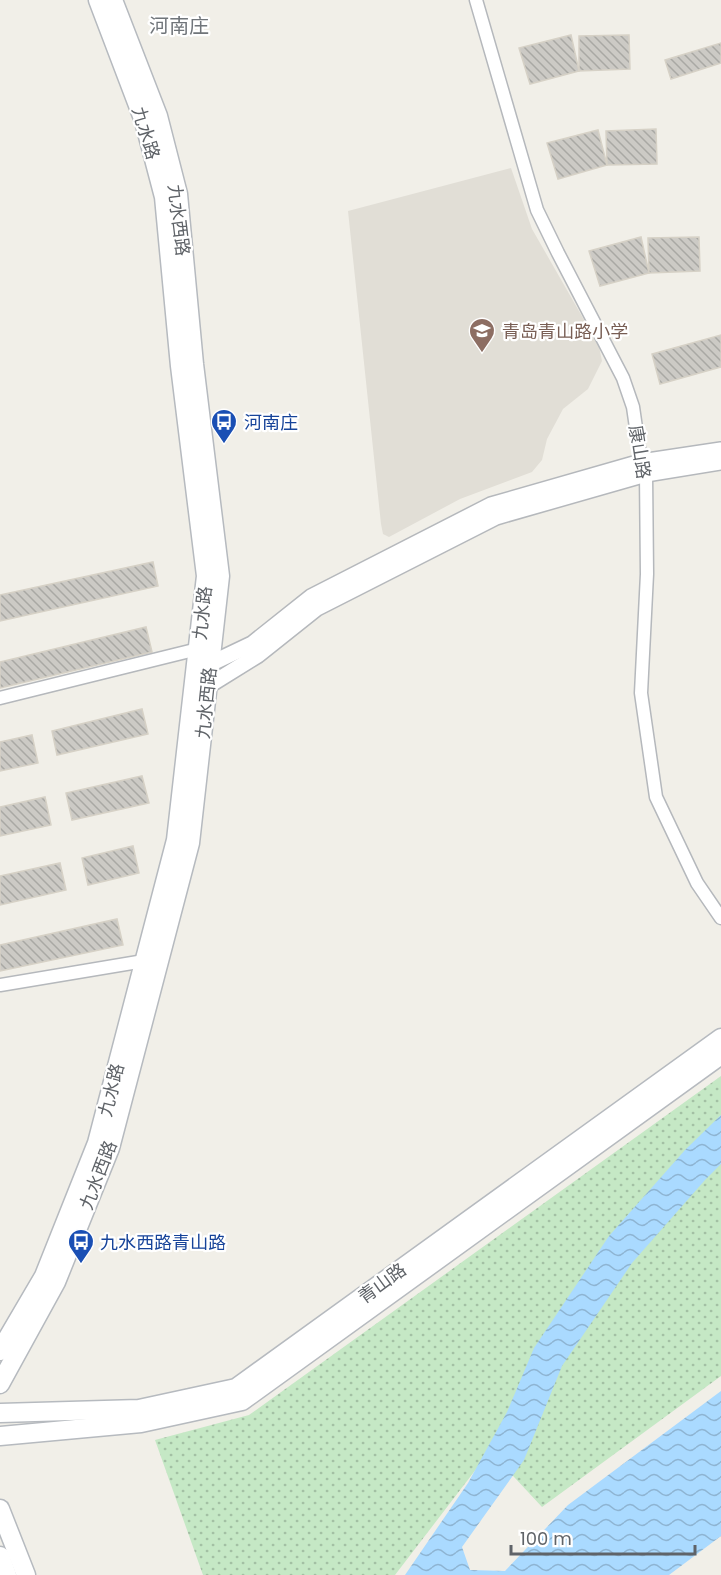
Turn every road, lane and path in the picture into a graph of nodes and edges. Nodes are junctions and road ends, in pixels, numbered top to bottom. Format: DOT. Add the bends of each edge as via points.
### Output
graph roads {
  1 [pos="98,0"];
  2 [pos="113,0"];
  3 [pos="476,0"];
  4 [pos="721,450"];
  5 [pos="721,462"];
  6 [pos="643,468"];
  7 [pos="201,670"];
  8 [pos="0,698"];
  9 [pos="721,918"];
  10 [pos="144,961"];
  11 [pos="0,985"];
  12 [pos="721,1038"];
  13 [pos="721,1055"];
  14 [pos="0,1351"];
  15 [pos="0,1384"];
  16 [pos="0,1413"];
  17 [pos="0,1436"];
  18 [pos="0,1509"];
  19 [pos="0,1556"];
  20 [pos="7,1575"];
  21 [pos="26,1575"];
  1 -- 7 [label="main road, 九水路" via="144,121 164,197 206,576"];
  2 -- 7 [label="main road, 九水西路" via="158,116 178,194 220,576"];
  3 -- 6 [label="street, 康山路" via="537,210 623,378 633,407"];
  4 -- 6 [label="street"];
  5 -- 6 [label="street"];
  6 -- 7 [label="street" via="496,516 317,608 258,656"];
  6 -- 7 [label="street" via="491,505 312,597 252,644"];
  6 -- 9 [label="street, 康山路" via="647,574 641,693 656,796 697,883"];
  7 -- 8 [label="street"];
  7 -- 10 [label="main road, 九水路" via="176,840"];
  7 -- 15 [label="main road, 九水西路" via="190,843 110,1148 56,1282"];
  10 -- 11 [label="street"];
  10 -- 14 [label="main road, 九水路" via="97,1143 44,1276"];
  12 -- 16 [label="main road, 青山路" via="236,1388 139,1409"];
  13 -- 17 [label="main road, 青山路" via="242,1401 141,1423"];
  18 -- 21 [label="main road"];
  19 -- 20 [label="main road"];
}
